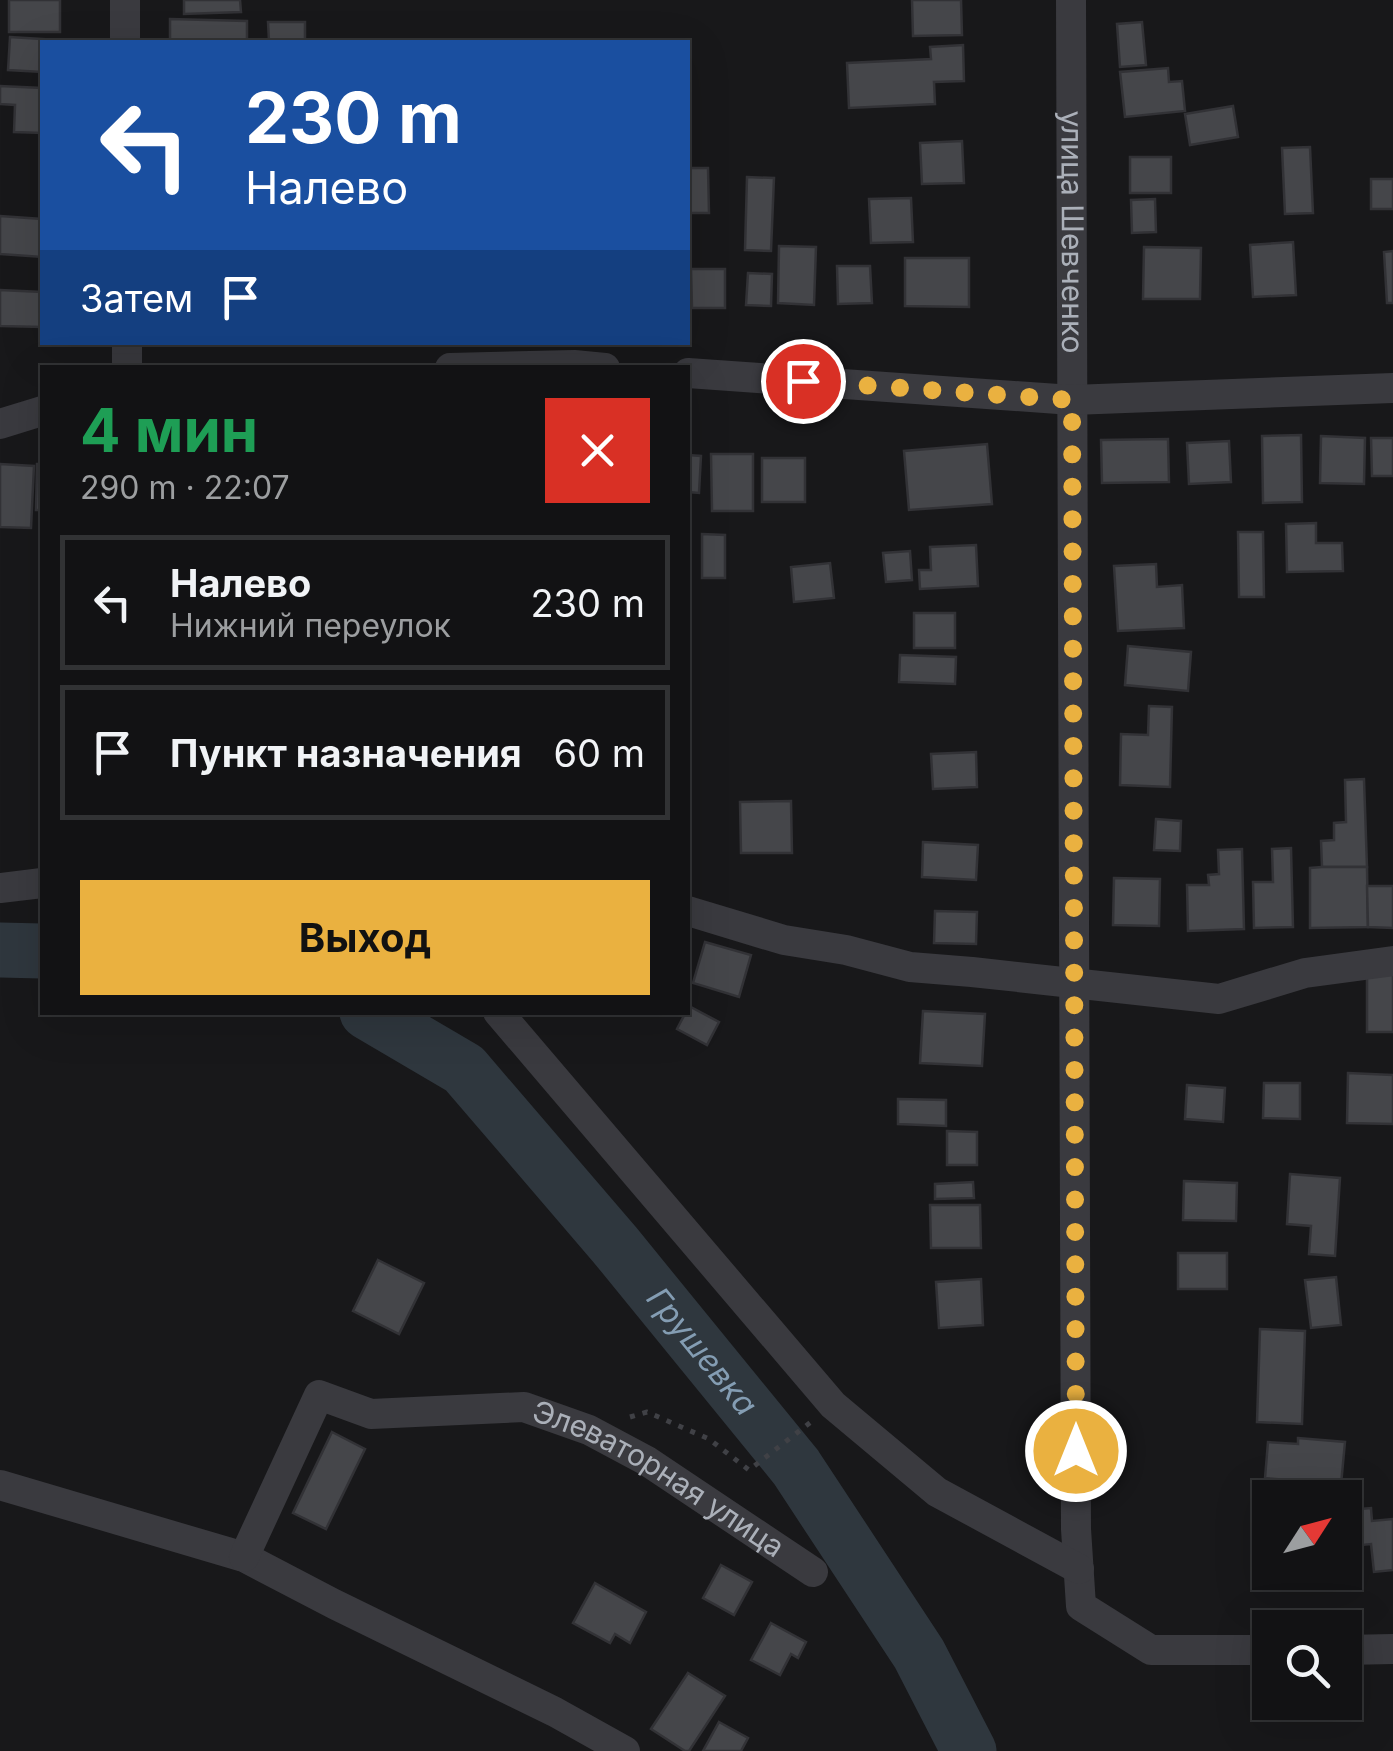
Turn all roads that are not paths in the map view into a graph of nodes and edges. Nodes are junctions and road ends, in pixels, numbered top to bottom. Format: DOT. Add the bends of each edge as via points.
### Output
graph roads {
  1 [pos="124,0"];
  2 [pos="1071,0"];
  3 [pos="125,40"];
  4 [pos="690,373"];
  5 [pos="1393,388"];
  6 [pos="1072,400"];
  7 [pos="40,412"];
  8 [pos="0,424"];
  9 [pos="40,883"];
  10 [pos="0,888"];
  11 [pos="690,912"];
  12 [pos="1393,961"];
  13 [pos="1074,983"];
  14 [pos="501,1015"];
  15 [pos="0,1485"];
  16 [pos="244,1557"];
  17 [pos="1079,1569"];
  18 [pos="812,1572"];
  19 [pos="1252,1650"];
  20 [pos="1362,1650"];
  21 [pos="1393,1650"];
  22 [pos="625,1751"];
  1 -- 3 [label="street"];
  2 -- 6 [label="street, улица Шевченко"];
  4 -- 6 [label="street"];
  5 -- 6 [label="street"];
  6 -- 13 [label="street, улица Шевченко"];
  7 -- 8 [label="street"];
  9 -- 10 [label="street"];
  11 -- 13 [label="street" via="910,967"];
  12 -- 13 [label="street" via="1305,973 1219,999"];
  13 -- 17 [label="street, улица Шевченко"];
  14 -- 17 [label="street" via="833,1405 937,1492"];
  15 -- 16 [label="street"];
  16 -- 18 [label="street, Элеваторная улица" via="319,1395 370,1414 524,1407 589,1430 647,1461"];
  16 -- 22 [label="street"];
  17 -- 19 [label="street, улица Шевченко" via="1081,1606 1151,1650"];
  20 -- 21 [label="street"];
}
